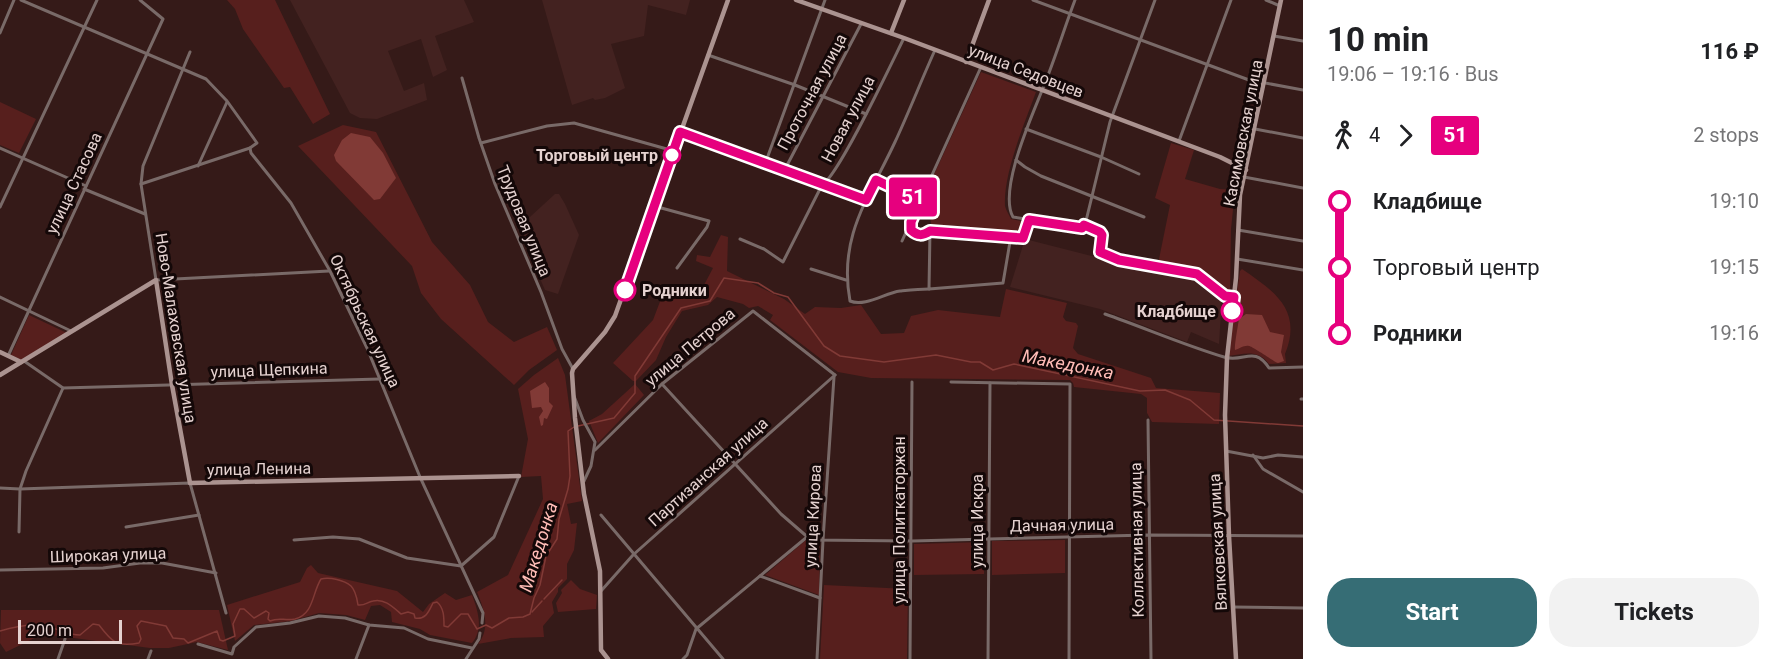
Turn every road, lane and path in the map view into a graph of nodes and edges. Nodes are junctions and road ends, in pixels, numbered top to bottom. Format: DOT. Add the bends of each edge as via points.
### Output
graph roads {
  1 [pos="14,0"];
  2 [pos="21,0"];
  3 [pos="97,0"];
  4 [pos="140,0"];
  5 [pos="728,0"];
  6 [pos="796,0"];
  7 [pos="825,0"];
  8 [pos="904,0"];
  9 [pos="989,0"];
  10 [pos="1033,0"];
  11 [pos="1075,0"];
  12 [pos="1155,0"];
  13 [pos="1231,0"];
  14 [pos="1266,0"];
  15 [pos="1280,3"];
  16 [pos="821,9"];
  17 [pos="1070,14"];
  18 [pos="861,24"];
  19 [pos="85,26"];
  20 [pos="0,33"];
  21 [pos="891,33"];
  22 [pos="1274,36"];
  23 [pos="904,38"];
  24 [pos="1140,40"];
  25 [pos="1303,41"];
  26 [pos="935,50"];
  27 [pos="190,52"];
  28 [pos="146,55"];
  29 [pos="708,55"];
  30 [pos="966,62"];
  31 [pos="1207,65"];
  32 [pos="981,67"];
  33 [pos="182,69"];
  34 [pos="462,78"];
  35 [pos="1265,83"];
  36 [pos="795,85"];
  37 [pos="1042,90"];
  38 [pos="1303,90"];
  39 [pos="821,96"];
  40 [pos="227,101"];
  41 [pos="866,114"];
  42 [pos="1113,117"];
  43 [pos="1026,129"];
  44 [pos="1255,129"];
  45 [pos="680,132"];
  46 [pos="1303,138"];
  47 [pos="1179,141"];
  48 [pos="481,143"];
  49 [pos="0,148"];
  50 [pos="250,148"];
  51 [pos="674,151"];
  52 [pos="1101,157"];
  53 [pos="22,158"];
  54 [pos="1016,160"];
  55 [pos="765,164"];
  56 [pos="198,166"];
  57 [pos="1246,170"];
  58 [pos="784,171"];
  59 [pos="1139,174"];
  60 [pos="1244,177"];
  61 [pos="876,180"];
  62 [pos="141,184"];
  63 [pos="822,185"];
  64 [pos="85,188"];
  65 [pos="1303,188"];
  66 [pos="1091,196"];
  67 [pos="866,200"];
  68 [pos="920,201"];
  69 [pos="654,206"];
  70 [pos="0,207"];
  71 [pos="144,214"];
  72 [pos="1144,217"];
  73 [pos="1029,220"];
  74 [pos="911,222"];
  75 [pos="1084,225"];
  76 [pos="1238,230"];
  77 [pos="930,231"];
  78 [pos="1011,236"];
  79 [pos="740,239"];
  80 [pos="1303,241"];
  81 [pos="902,242"];
  82 [pos="1237,259"];
  83 [pos="677,268"];
  84 [pos="811,268"];
  85 [pos="1303,270"];
  86 [pos="330,272"];
  87 [pos="156,280"];
  88 [pos="846,280"];
  89 [pos="929,289"];
  90 [pos="0,297"];
  91 [pos="1234,297"];
  92 [pos="28,311"];
  93 [pos="1106,314"];
  94 [pos="73,332"];
  95 [pos="0,352"];
  96 [pos="8,356"];
  97 [pos="1227,358"];
  98 [pos="22,362"];
  99 [pos="1303,367"];
  100 [pos="573,369"];
  101 [pos="0,375"];
  102 [pos="835,375"];
  103 [pos="380,379"];
  104 [pos="912,382"];
  105 [pos="951,382"];
  106 [pos="990,383"];
  107 [pos="662,384"];
  108 [pos="172,385"];
  109 [pos="63,388"];
  110 [pos="572,394"];
  111 [pos="1225,416"];
  112 [pos="1148,420"];
  113 [pos="595,450"];
  114 [pos="1226,451"];
  115 [pos="1253,455"];
  116 [pos="1303,457"];
  117 [pos="735,463"];
  118 [pos="519,476"];
  119 [pos="420,477"];
  120 [pos="583,482"];
  121 [pos="190,483"];
  122 [pos="0,488"];
  123 [pos="20,489"];
  124 [pos="1303,492"];
  125 [pos="199,515"];
  126 [pos="601,515"];
  127 [pos="126,528"];
  128 [pos="19,532"];
  129 [pos="1148,535"];
  130 [pos="1228,536"];
  131 [pos="1303,536"];
  132 [pos="807,537"];
  133 [pos="1069,537"];
  134 [pos="988,539"];
  135 [pos="294,540"];
  136 [pos="823,540"];
  137 [pos="912,541"];
  138 [pos="633,555"];
  139 [pos="461,566"];
  140 [pos="0,570"];
  141 [pos="216,573"];
  142 [pos="760,576"];
  143 [pos="601,591"];
  144 [pos="821,598"];
  145 [pos="1233,607"];
  146 [pos="1303,608"];
  147 [pos="226,613"];
  148 [pos="482,623"];
  149 [pos="369,625"];
  150 [pos="696,629"];
  151 [pos="480,633"];
  152 [pos="65,639"];
  153 [pos="198,644"];
  154 [pos="472,648"];
  155 [pos="151,651"];
  156 [pos="232,654"];
  157 [pos="58,659"];
  158 [pos="148,659"];
  159 [pos="230,659"];
  160 [pos="356,659"];
  161 [pos="466,659"];
  162 [pos="608,659"];
  163 [pos="683,659"];
  164 [pos="723,659"];
  165 [pos="817,659"];
  166 [pos="910,659"];
  167 [pos="988,659"];
  168 [pos="1070,659"];
  169 [pos="1151,659"];
  170 [pos="1236,659"];
  1 -- 20 [label="street"];
  2 -- 19 [label="street, Октябрьская улица"];
  3 -- 19 [label="street"];
  4 -- 28 [label="street, улица Стасова" via="163,19"];
  5 -- 29 [label="main road"];
  6 -- 16 [label="main road, улица Седовцев"];
  7 -- 16 [label="street"];
  8 -- 21 [label="main road"];
  9 -- 30 [label="main road"];
  10 -- 17 [label="street"];
  11 -- 17 [label="street"];
  12 -- 24 [label="street"];
  13 -- 31 [label="street"];
  14 -- 15 [label="street"];
  15 -- 22 [label="main road, Касимовская улица"];
  16 -- 18 [label="main road, улица Седовцев"];
  16 -- 36 [label="street"];
  17 -- 24 [label="street"];
  17 -- 37 [label="street"];
  18 -- 21 [label="main road, улица Седовцев"];
  18 -- 39 [label="street, Проточная улица"];
  19 -- 28 [label="street, Октябрьская улица"];
  19 -- 53 [label="street"];
  21 -- 23 [label="main road, улица Седовцев"];
  22 -- 25 [label="street"];
  22 -- 35 [label="main road, Касимовская улица"];
  23 -- 26 [label="main road, улица Седовцев"];
  23 -- 41 [label="street, Новая улица"];
  24 -- 31 [label="street"];
  24 -- 42 [label="street"];
  26 -- 30 [label="main road, улица Седовцев"];
  26 -- 61 [label="street"];
  27 -- 33 [label="street, Ново-Малаховская улица"];
  28 -- 33 [label="street, Октябрьская улица"];
  28 -- 64 [label="street, улица Стасова"];
  29 -- 36 [label="street"];
  29 -- 45 [label="main road"];
  30 -- 32 [label="main road, улица Седовцев"];
  31 -- 35 [label="street"];
  31 -- 47 [label="street"];
  32 -- 37 [label="main road, улица Седовцев"];
  32 -- 68 [label="street"];
  33 -- 40 [label="street, Октябрьская улица" via="206,79"];
  33 -- 62 [label="street, Ново-Малаховская улица" via="143,166"];
  34 -- 48 [label="street, Трудовая улица"];
  35 -- 38 [label="street"];
  35 -- 44 [label="main road, Касимовская улица"];
  36 -- 39 [label="street"];
  36 -- 55 [label="street"];
  37 -- 42 [label="main road, улица Седовцев"];
  37 -- 43 [label="street"];
  39 -- 41 [label="street"];
  39 -- 58 [label="street, Проточная улица"];
  40 -- 50 [label="street, Октябрьская улица" via="257,143"];
  40 -- 56 [label="street"];
  41 -- 63 [label="street, Новая улица"];
  42 -- 47 [label="main road, улица Седовцев"];
  42 -- 52 [label="street"];
  43 -- 52 [label="street"];
  43 -- 54 [label="street"];
  44 -- 46 [label="street"];
  44 -- 57 [label="main road, Касимовская улица"];
  45 -- 51 [label="main road"];
  45 -- 55 [label="street"];
  47 -- 57 [label="main road, улица Седовцев"];
  48 -- 51 [label="street" via="574,123"];
  48 -- 100 [label="street, Трудовая улица"];
  49 -- 53 [label="street"];
  50 -- 56 [label="street"];
  50 -- 86 [label="street, Октябрьская улица" via="291,203"];
  51 -- 69 [label="main road"];
  52 -- 59 [label="street"];
  52 -- 66 [label="street"];
  53 -- 64 [label="street"];
  53 -- 70 [label="street"];
  54 -- 66 [label="street" via="1041,176"];
  54 -- 73 [label="street" via="1009,208 1013,217"];
  55 -- 58 [label="street"];
  56 -- 62 [label="street"];
  57 -- 60 [label="main road, Касимовская улица"];
  58 -- 63 [label="street"];
  60 -- 65 [label="street"];
  60 -- 76 [label="main road, Касимовская улица"];
  61 -- 67 [label="street"];
  61 -- 68 [label="street"];
  62 -- 71 [label="street, Ново-Малаховская улица"];
  63 -- 67 [label="street"];
  63 -- 79 [label="street, Новая улица" via="783,262"];
  64 -- 71 [label="street"];
  64 -- 92 [label="street, улица Стасова"];
  66 -- 72 [label="street"];
  66 -- 75 [label="street"];
  67 -- 88 [label="street" via="853,227"];
  68 -- 74 [label="street"];
  69 -- 83 [label="street" via="709,221"];
  69 -- 100 [label="main road" via="615,316"];
  71 -- 87 [label="street, Ново-Малаховская улица"];
  73 -- 75 [label="street" via="1082,228"];
  73 -- 78 [label="street" via="1023,238"];
  74 -- 77 [label="street" via="916,235"];
  74 -- 81 [label="street"];
  75 -- 91 [label="street" via="1102,235 1100,252 1119,260 1197,274 1225,296"];
  76 -- 80 [label="street"];
  76 -- 82 [label="main road, Касимовская улица"];
  77 -- 78 [label="street"];
  77 -- 89 [label="street"];
  78 -- 89 [label="street" via="1003,284"];
  82 -- 85 [label="street"];
  82 -- 91 [label="main road, Касимовская улица"];
  84 -- 88 [label="street"];
  86 -- 87 [label="street"];
  86 -- 103 [label="street, Октябрьская улица"];
  87 -- 94 [label="main road"];
  87 -- 108 [label="main road, Ново-Малаховская улица"];
  88 -- 89 [label="street" via="850,301 854,303 898,291"];
  90 -- 92 [label="street"];
  91 -- 97 [label="main road, Касимовская улица"];
  92 -- 94 [label="street"];
  92 -- 96 [label="street, улица Стасова"];
  93 -- 97 [label="street"];
  94 -- 98 [label="main road"];
  95 -- 96 [label="main road"];
  96 -- 98 [label="main road"];
  97 -- 99 [label="street" via="1255,355 1269,368"];
  97 -- 111 [label="main road, Касимовская улица"];
  98 -- 101 [label="main road"];
  98 -- 109 [label="street"];
  100 -- 110 [label="main road"];
  102 -- 107 [label="street, улица Петрова" via="753,311"];
  102 -- 117 [label="street, Партизанская улица"];
  102 -- 136 [label="street, улица Кирова"];
  103 -- 108 [label="street, улица Щепкина"];
  103 -- 119 [label="street, Октябрьская улица"];
  104 -- 137 [label="street, улица Политкаторжан"];
  105 -- 106 [label="street"];
  106 -- 133 [label="street" via="1070,384"];
  106 -- 134 [label="street, улица Искра"];
  107 -- 113 [label="street, улица Петрова"];
  107 -- 117 [label="street"];
  108 -- 109 [label="street, улица Щепкина"];
  108 -- 121 [label="main road, Ново-Малаховская улица"];
  109 -- 123 [label="street"];
  110 -- 113 [label="street" via="595,442"];
  110 -- 120 [label="main road"];
  111 -- 114 [label="main road, Вялковская улица"];
  112 -- 129 [label="street, Коллективная улица"];
  113 -- 120 [label="street"];
  114 -- 115 [label="street"];
  114 -- 130 [label="main road, Вялковская улица"];
  115 -- 116 [label="street"];
  115 -- 124 [label="street" via="1263,469"];
  117 -- 132 [label="street"];
  117 -- 138 [label="street, Партизанская улица"];
  118 -- 119 [label="main road, улица Ленина"];
  118 -- 139 [label="street" via="494,537"];
  119 -- 121 [label="main road, улица Ленина"];
  119 -- 139 [label="street, Октябрьская улица"];
  120 -- 143 [label="main road"];
  121 -- 123 [label="street, улица Ленина"];
  121 -- 125 [label="street, Ново-Малаховская улица"];
  122 -- 123 [label="street, улица Ленина"];
  123 -- 128 [label="street"];
  125 -- 127 [label="street"];
  125 -- 141 [label="street, Ново-Малаховская улица"];
  126 -- 138 [label="street"];
  129 -- 130 [label="street, Дачная улица"];
  129 -- 133 [label="street, Дачная улица"];
  129 -- 169 [label="street, Коллективная улица"];
  130 -- 131 [label="street, Дачная улица"];
  130 -- 145 [label="main road, Вялковская улица"];
  132 -- 136 [label="street, Дачная улица"];
  132 -- 142 [label="street"];
  133 -- 134 [label="street, Дачная улица"];
  133 -- 168 [label="street"];
  134 -- 137 [label="street, Дачная улица"];
  134 -- 167 [label="street, улица Искра"];
  135 -- 139 [label="street" via="359,539 407,558"];
  136 -- 137 [label="street, Дачная улица"];
  136 -- 144 [label="street, улица Кирова"];
  137 -- 166 [label="street, улица Политкаторжан"];
  138 -- 143 [label="street, Партизанская улица"];
  138 -- 150 [label="street"];
  139 -- 148 [label="street, Октябрьская улица" via="483,613"];
  140 -- 141 [label="street, Широкая улица" via="162,563"];
  141 -- 147 [label="street, Ново-Малаховская улица"];
  142 -- 144 [label="street"];
  142 -- 150 [label="street"];
  143 -- 162 [label="main road" via="600,636"];
  144 -- 165 [label="street, улица Кирова"];
  145 -- 146 [label="street"];
  145 -- 170 [label="main road, Вялковская улица"];
  149 -- 154 [label="street" via="404,628 428,639"];
  149 -- 156 [label="street" via="319,616 256,627 234,647"];
  149 -- 160 [label="street"];
  150 -- 163 [label="street"];
  150 -- 164 [label="street"];
  151 -- 154 [label="street"];
  152 -- 157 [label="street"];
  153 -- 156 [label="street"];
  154 -- 161 [label="street"];
  155 -- 158 [label="street"];
  156 -- 159 [label="street"];
}
